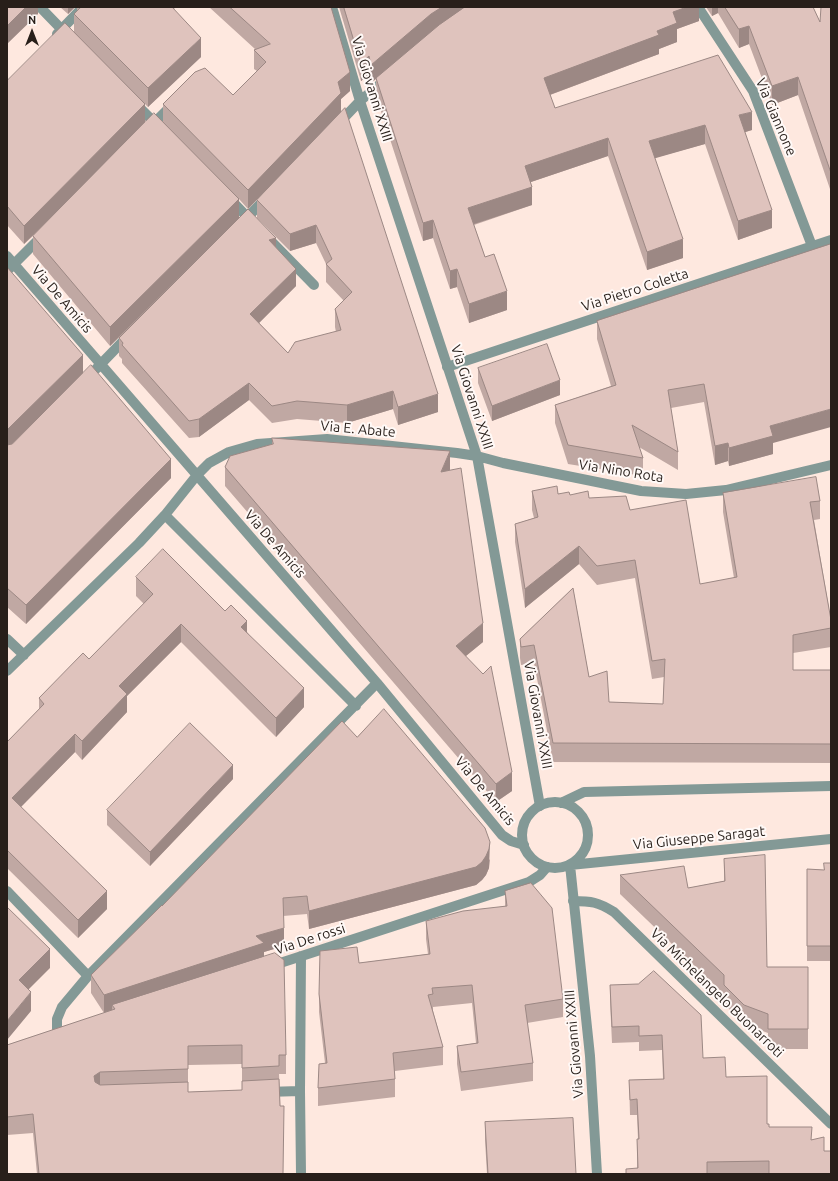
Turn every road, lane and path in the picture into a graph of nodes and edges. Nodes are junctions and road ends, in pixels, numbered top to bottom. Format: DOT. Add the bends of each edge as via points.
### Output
graph roads {
  1 [pos="40,7"];
  2 [pos="83,7"];
  3 [pos="332,7"];
  4 [pos="698,7"];
  5 [pos="62,30"];
  6 [pos="51,40"];
  7 [pos="78,46"];
  8 [pos="394,72"];
  9 [pos="127,95"];
  10 [pos="177,100"];
  11 [pos="360,101"];
  12 [pos="155,122"];
  13 [pos="333,129"];
  14 [pos="143,134"];
  15 [pos="166,134"];
  16 [pos="220,190"];
  17 [pos="274,190"];
  18 [pos="248,218"];
  19 [pos="237,229"];
  20 [pos="48,230"];
  21 [pos="831,240"];
  22 [pos="812,246"];
  23 [pos="9,264"];
  24 [pos="314,285"];
  25 [pos="133,332"];
  26 [pos="100,365"];
  27 [pos="447,367"];
  28 [pos="89,376"];
  29 [pos="477,456"];
  30 [pos="831,465"];
  31 [pos="197,475"];
  32 [pos="165,515"];
  33 [pos="7,639"];
  34 [pos="24,655"];
  35 [pos="7,671"];
  36 [pos="377,683"];
  37 [pos="356,706"];
  38 [pos="831,786"];
  39 [pos="561,803"];
  40 [pos="540,806"];
  41 [pos="831,839"];
  42 [pos="524,845"];
  43 [pos="570,865"];
  44 [pos="547,867"];
  45 [pos="7,890"];
  46 [pos="573,901"];
  47 [pos="301,956"];
  48 [pos="264,968"];
  49 [pos="88,976"];
  50 [pos="57,1033"];
  51 [pos="300,1091"];
  52 [pos="254,1092"];
  53 [pos="831,1124"];
  54 [pos="301,1174"];
  55 [pos="597,1174"];
  1 -- 5 [label="street"];
  2 -- 5 [label="street"];
  3 -- 11 [label="street, Via Giovanni XXIII"];
  4 -- 22 [label="street, Via Giannone" via="753,91"];
  5 -- 6 [label="street"];
  5 -- 7 [label="street"];
  8 -- 11 [label="street"];
  9 -- 12 [label="street"];
  10 -- 12 [label="street"];
  11 -- 13 [label="street"];
  11 -- 27 [label="street, Via Giovanni XXIII"];
  12 -- 14 [label="street"];
  12 -- 15 [label="street"];
  16 -- 18 [label="street"];
  17 -- 18 [label="street"];
  18 -- 19 [label="street"];
  18 -- 24 [label="street"];
  20 -- 23 [label="street"];
  21 -- 22 [label="street, Via Pietro Coletta"];
  22 -- 27 [label="street, Via Pietro Coletta"];
  23 -- 26 [label="street, Via De Amicis"];
  25 -- 26 [label="street"];
  26 -- 28 [label="street"];
  26 -- 31 [label="street, Via De Amicis"];
  27 -- 29 [label="street, Via Giovanni XXIII"];
  29 -- 30 [label="street, Via Nino Rota" via="640,491 686,494 726,490"];
  29 -- 31 [label="street, Via E. Abate" via="327,439 258,444 243,448 209,463"];
  29 -- 40 [label="street, Via Giovanni XXIII"];
  31 -- 32 [label="street, Via E. Abate"];
  31 -- 36 [label="street, Via De Amicis"];
  32 -- 34 [label="street, Via E. Abate"];
  32 -- 37 [label="street"];
  33 -- 34 [label="street"];
  34 -- 35 [label="street, Via E. Abate"];
  36 -- 37 [label="street"];
  36 -- 42 [label="street, Via De Amicis" via="502,835"];
  37 -- 49 [label="street"];
  38 -- 39 [label="street" via="584,792"];
  39 -- 40 [label="street"];
  39 -- 43 [label="street" via="571,806 579,813 588,831 584,851"];
  40 -- 42 [label="street" via="530,813 524,822"];
  41 -- 43 [label="street, Via Giuseppe Saragat"];
  42 -- 44 [label="street" via="537,863"];
  43 -- 44 [label="street" via="559,868"];
  43 -- 46 [label="street, Via Giovanni XXIII"];
  44 -- 47 [label="street, Via De rossi" via="529,882"];
  45 -- 49 [label="street"];
  46 -- 53 [label="street, Via Michelangelo Buonarroti" via="602,904 614,912"];
  46 -- 55 [label="street, Via Giovanni XXIII" via="590,1056"];
  47 -- 48 [label="street, Via De rossi"];
  47 -- 51 [label="street"];
  49 -- 50 [label="street" via="62,1007 57,1019"];
  51 -- 52 [label="street"];
  51 -- 54 [label="street"];
}
